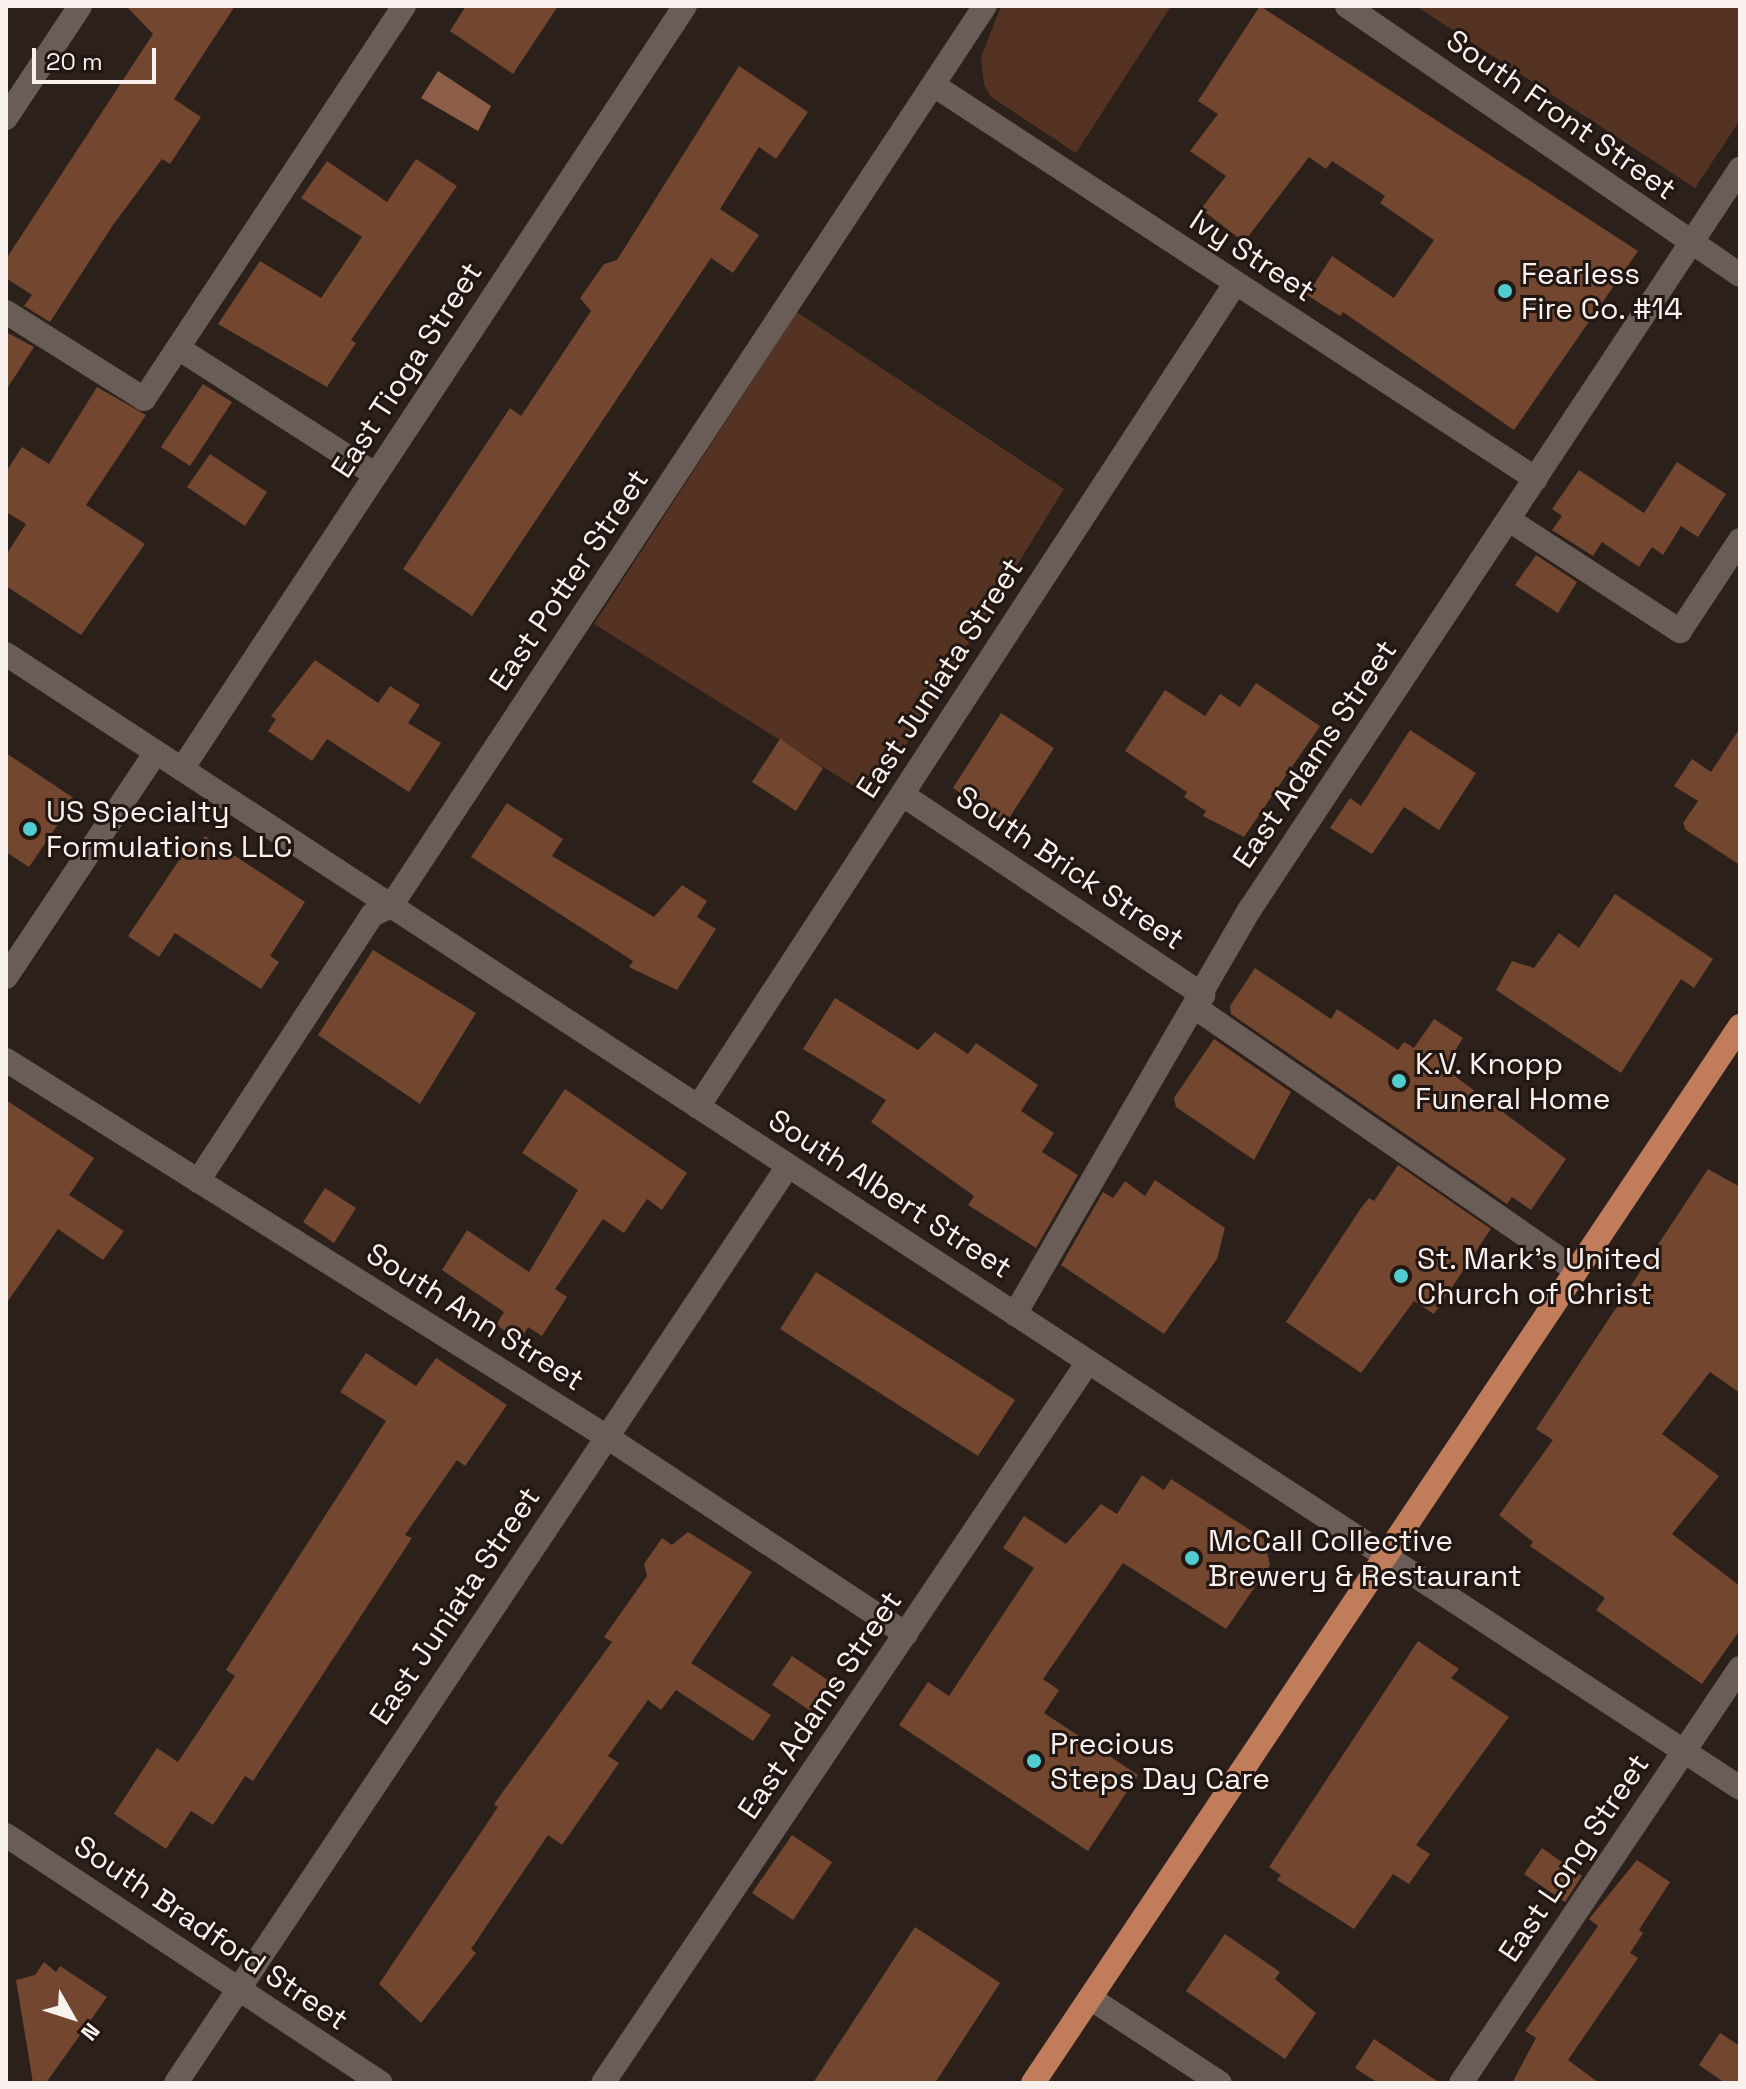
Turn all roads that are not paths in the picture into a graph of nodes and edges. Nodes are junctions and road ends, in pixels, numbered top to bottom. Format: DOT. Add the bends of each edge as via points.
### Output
graph roads {
  1 [pos="80,6"];
  2 [pos="404,6"];
  3 [pos="685,6"];
  4 [pos="985,6"];
  5 [pos="1347,6"];
  6 [pos="935,86"];
  7 [pos="6,118"];
  8 [pos="1740,169"];
  9 [pos="1691,244"];
  10 [pos="1740,275"];
  11 [pos="1235,284"];
  12 [pos="6,312"];
  13 [pos="178,348"];
  14 [pos="376,475"];
  15 [pos="1536,479"];
  16 [pos="1509,520"];
  17 [pos="1740,540"];
  18 [pos="6,654"];
  19 [pos="156,752"];
  20 [pos="182,769"];
  21 [pos="903,795"];
  22 [pos="391,906"];
  23 [pos="6,977"];
  24 [pos="1199,1001"];
  25 [pos="1740,1026"];
  26 [pos="6,1060"];
  27 [pos="698,1107"];
  28 [pos="788,1166"];
  29 [pos="198,1181"];
  30 [pos="1576,1270"];
  31 [pos="1015,1314"];
  32 [pos="1088,1362"];
  33 [pos="607,1437"];
  34 [pos="1385,1555"];
  35 [pos="906,1634"];
  36 [pos="1740,1668"];
  37 [pos="1684,1751"];
  38 [pos="1740,1788"];
  39 [pos="6,1835"];
  40 [pos="237,1990"];
  41 [pos="1090,1998"];
  42 [pos="176,2083"];
  43 [pos="380,2083"];
  44 [pos="603,2083"];
  45 [pos="1033,2083"];
  46 [pos="1220,2083"];
  47 [pos="1461,2083"];
  1 -- 7 [label="street"];
  2 -- 13 [label="street"];
  3 -- 14 [label="street, East Tioga Street"];
  4 -- 6 [label="street, East Potter Street"];
  5 -- 9 [label="street, South Front Street"];
  6 -- 11 [label="street, Ivy Street"];
  6 -- 22 [label="street, East Potter Street"];
  8 -- 9 [label="street, East Adams Street"];
  9 -- 10 [label="street, South Front Street"];
  9 -- 15 [label="street, East Adams Street"];
  11 -- 15 [label="street, Ivy Street"];
  11 -- 21 [label="street, East Juniata Street"];
  12 -- 13 [label="street" via="144,399"];
  13 -- 14 [label="street"];
  14 -- 20 [label="street, East Tioga Street"];
  15 -- 16 [label="street, East Adams Street"];
  16 -- 17 [label="street" via="1680,631"];
  16 -- 24 [label="street, East Adams Street" via="1250,909"];
  18 -- 19 [label="street, South Albert Street"];
  19 -- 20 [label="street, South Albert Street"];
  19 -- 23 [label="street"];
  20 -- 22 [label="street, South Albert Street"];
  21 -- 24 [label="street, South Brick Street"];
  21 -- 27 [label="street, East Juniata Street"];
  22 -- 27 [label="street, South Albert Street"];
  22 -- 29 [label="street, East Potter Street" via="372,915"];
  24 -- 30 [label="street, South Brick Street"];
  24 -- 31 [label="street, East Adams Street"];
  25 -- 30 [label="main road"];
  26 -- 29 [label="street, South Ann Street"];
  27 -- 28 [label="street, South Albert Street"];
  28 -- 31 [label="street, South Albert Street"];
  28 -- 33 [label="street, East Juniata Street"];
  29 -- 33 [label="street, South Ann Street"];
  30 -- 34 [label="main road"];
  31 -- 32 [label="street, South Albert Street"];
  32 -- 34 [label="street, South Albert Street"];
  32 -- 35 [label="street, East Adams Street"];
  33 -- 35 [label="street, South Ann Street"];
  33 -- 40 [label="street, East Juniata Street"];
  34 -- 37 [label="street, South Albert Street"];
  34 -- 41 [label="main road"];
  35 -- 44 [label="street, East Adams Street"];
  36 -- 37 [label="street, East Long Street"];
  37 -- 38 [label="street, South Albert Street"];
  37 -- 47 [label="street, East Long Street"];
  39 -- 40 [label="street, South Bradford Street"];
  40 -- 42 [label="street, East Juniata Street"];
  40 -- 43 [label="street, South Bradford Street"];
  41 -- 45 [label="main road"];
  41 -- 46 [label="street"];
}
